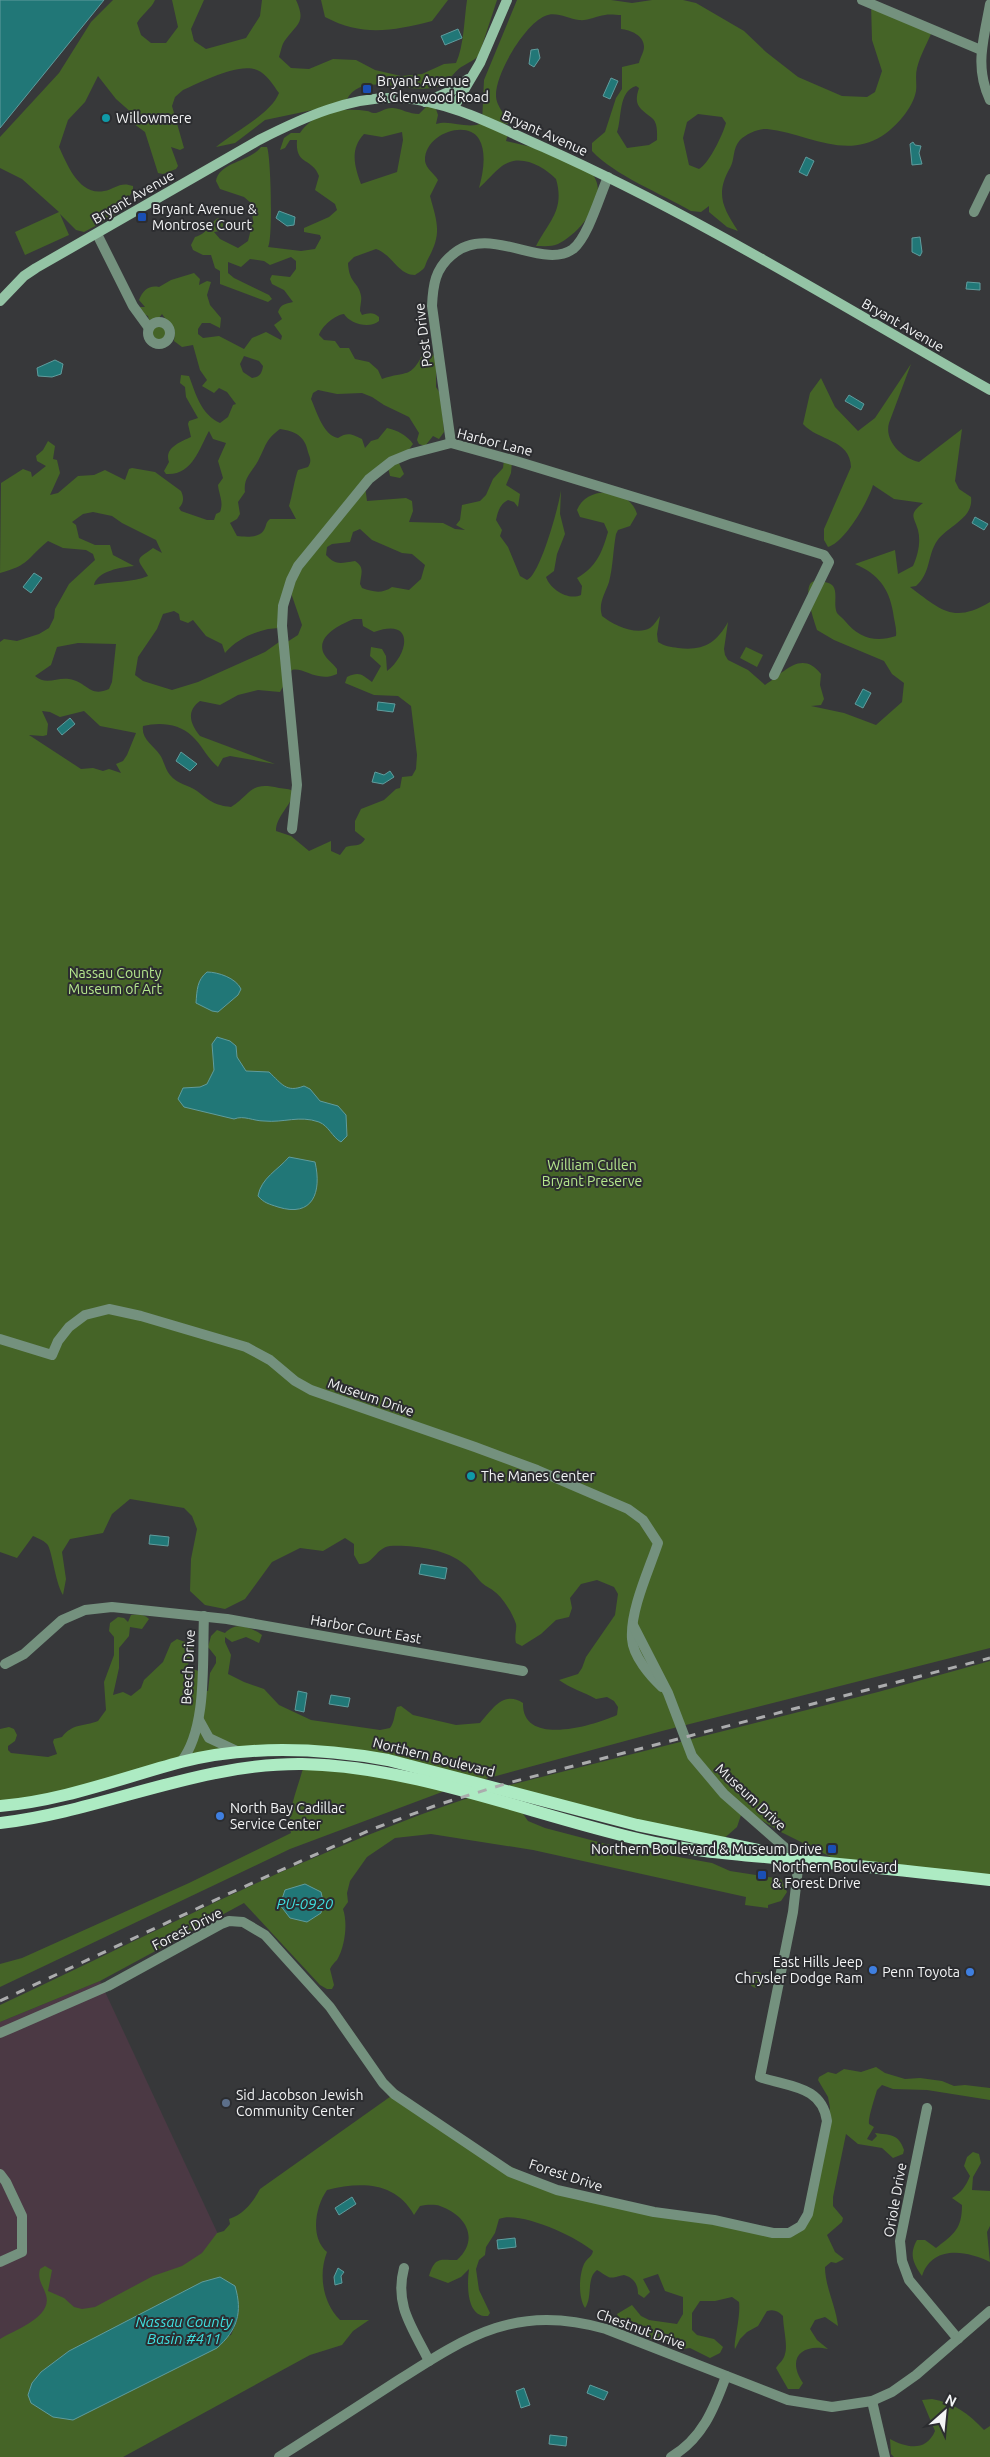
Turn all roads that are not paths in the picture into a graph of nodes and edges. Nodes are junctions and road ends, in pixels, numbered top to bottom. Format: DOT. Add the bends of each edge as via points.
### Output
graph roads {
  1 [pos="507,0"];
  2 [pos="862,0"];
  3 [pos="990,4"];
  4 [pos="982,50"];
  5 [pos="473,75"];
  6 [pos="990,100"];
  7 [pos="425,102"];
  8 [pos="454,107"];
  9 [pos="608,177"];
  10 [pos="990,179"];
  11 [pos="974,212"];
  12 [pos="97,234"];
  13 [pos="0,301"];
  14 [pos="149,328"];
  15 [pos="990,390"];
  16 [pos="452,443"];
  17 [pos="774,675"];
  18 [pos="292,829"];
  19 [pos="0,1339"];
  20 [pos="204,1616"];
  21 [pos="5,1664"];
  22 [pos="523,1671"];
  23 [pos="199,1720"];
  24 [pos="239,1752"];
  25 [pos="181,1762"];
  26 [pos="0,1806"];
  27 [pos="0,1823"];
  28 [pos="800,1860"];
  29 [pos="990,1880"];
  30 [pos="0,2033"];
  31 [pos="927,2108"];
  32 [pos="0,2174"];
  33 [pos="0,2262"];
  34 [pos="404,2268"];
  35 [pos="990,2311"];
  36 [pos="958,2339"];
  37 [pos="429,2361"];
  38 [pos="726,2376"];
  39 [pos="872,2401"];
  40 [pos="279,2457"];
  41 [pos="671,2457"];
  42 [pos="885,2457"];
  1 -- 5 [label="main road"];
  2 -- 4 [label="street"];
  3 -- 4 [label="street"];
  4 -- 6 [label="street" via="982,83"];
  5 -- 7 [label="main road" via="452,90"];
  5 -- 8 [label="main road"];
  7 -- 8 [label="main road, Bryant Avenue"];
  7 -- 12 [label="main road, Bryant Avenue" via="392,98 368,101 308,117 258,140"];
  8 -- 9 [label="main road, Bryant Avenue"];
  9 -- 15 [label="main road, Bryant Avenue" via="673,210"];
  9 -- 16 [label="street, Post Drive" via="579,243 572,249 553,255 496,244 478,244 455,252 440,268 432,285 432,306"];
  10 -- 11 [label="street"];
  12 -- 13 [label="main road, Bryant Avenue" via="24,276"];
  12 -- 14 [label="street" via="133,306"];
  16 -- 17 [label="street, Harbor Lane" via="827,556 829,562"];
  16 -- 18 [label="street, Harbor Lane" via="409,454 375,472 308,552 290,580 282,626 297,785"];
  19 -- 28 [label="street, Museum Drive" via="52,1355 65,1331 85,1315 109,1308 141,1316 246,1347 311,1390 537,1470 628,1509 643,1520 658,1543 633,1625 668,1693 689,1752 724,1794"];
  20 -- 21 [label="street, Harbor Court East" via="112,1607 85,1610 53,1625 24,1654"];
  20 -- 22 [label="street, Harbor Court East"];
  20 -- 23 [label="street, Beech Drive"];
  23 -- 24 [label="street, Beech Drive" via="209,1738"];
  23 -- 25 [label="street, Beech Drive" via="192,1747"];
  24 -- 25 [label="main road, Northern Boulevard"];
  24 -- 28 [label="main road, Northern Boulevard" via="304,1750 358,1754 637,1825"];
  25 -- 26 [label="main road, Northern Boulevard" via="74,1792"];
  27 -- 28 [label="main road, Northern Boulevard" via="63,1812 212,1772 251,1766 304,1764 382,1772 422,1781 639,1840 712,1854"];
  28 -- 29 [label="main road, Northern Boulevard"];
  28 -- 30 [label="street, Forest Drive" via="793,1912 760,2077 813,2094 825,2109 827,2121 808,2214 801,2226 788,2233 773,2233 593,2200 510,2172 388,2089 330,2006 265,1935 243,1922 222,1924 108,1986"];
  31 -- 36 [label="street, Oriole Drive" via="900,2251 909,2280"];
  32 -- 33 [label="street" via="22,2216 22,2252"];
  34 -- 37 [label="street" via="400,2301"];
  35 -- 36 [label="street, Chestnut Drive"];
  36 -- 39 [label="street, Chestnut Drive" via="905,2384"];
  37 -- 38 [label="street, Chestnut Drive" via="455,2344 486,2330 523,2321 559,2320 606,2329"];
  37 -- 40 [label="street, Chestnut Drive"];
  38 -- 39 [label="street, Chestnut Drive" via="802,2404 832,2407"];
  38 -- 41 [label="street" via="703,2428"];
  39 -- 42 [label="street"];
}
